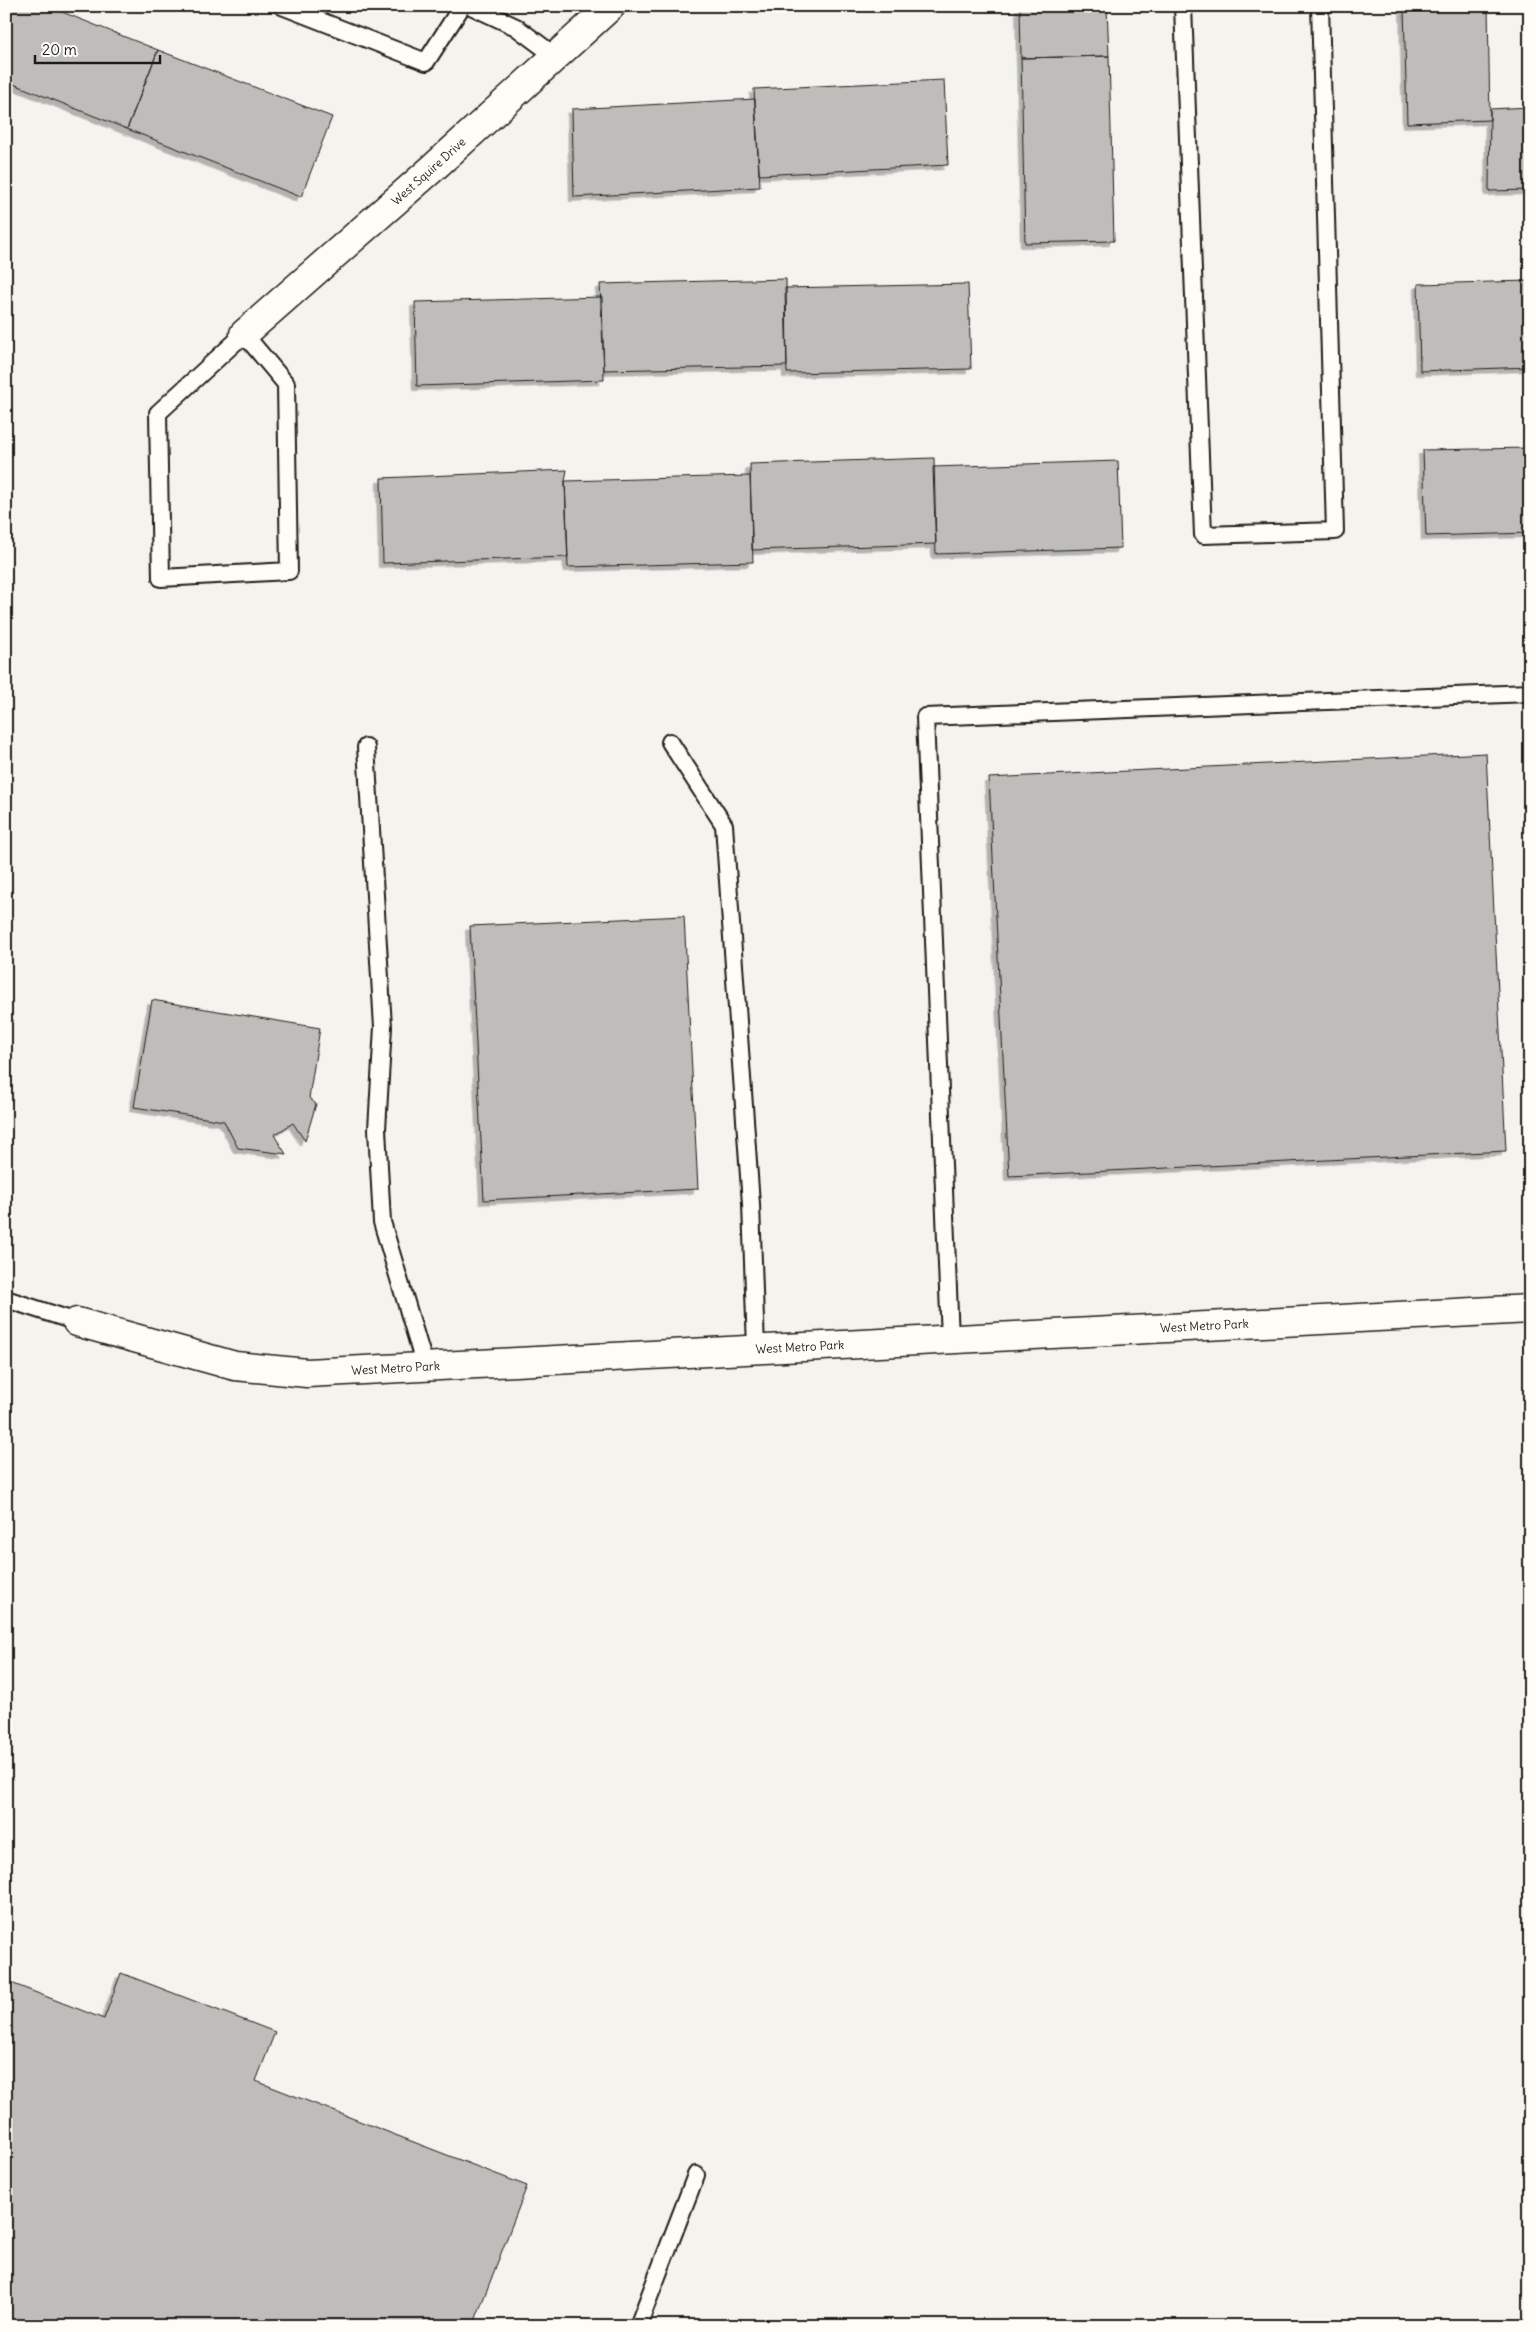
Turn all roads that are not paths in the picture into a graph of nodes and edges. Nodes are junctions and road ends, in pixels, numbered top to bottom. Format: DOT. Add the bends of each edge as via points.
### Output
graph roads {
  1 [pos="282,6"];
  2 [pos="462,6"];
  3 [pos="471,6"];
  4 [pos="611,6"];
  5 [pos="1183,6"];
  6 [pos="1320,6"];
  7 [pos="555,56"];
  8 [pos="244,334"];
  9 [pos="1530,693"];
  10 [pos="670,742"];
  11 [pos="366,747"];
  12 [pos="6,1299"];
  13 [pos="1530,1309"];
  14 [pos="77,1322"];
  15 [pos="950,1339"];
  16 [pos="756,1349"];
  17 [pos="425,1366"];
  18 [pos="696,2176"];
  19 [pos="638,2326"];
  1 -- 2 [label="lane" via="426,62"];
  3 -- 7 [label="lane" via="516,27"];
  4 -- 7 [label="street, West Squire Drive"];
  5 -- 6 [label="lane" via="1203,535 1335,531"];
  7 -- 8 [label="street, West Squire Drive"];
  8 -- 8 [label="lane" via="158,414 161,578 289,571 286,384"];
  9 -- 15 [label="lane" via="925,717"];
  10 -- 16 [label="lane" via="724,825 751,1204"];
  11 -- 17 [label="lane" via="383,1027 377,1129 382,1222"];
  12 -- 14 [label="lane"];
  13 -- 15 [label="street, West Metro Park"];
  14 -- 17 [label="street, West Metro Park" via="235,1366 307,1372"];
  15 -- 16 [label="street, West Metro Park"];
  16 -- 17 [label="street, West Metro Park"];
  18 -- 19 [label="lane"];
}
